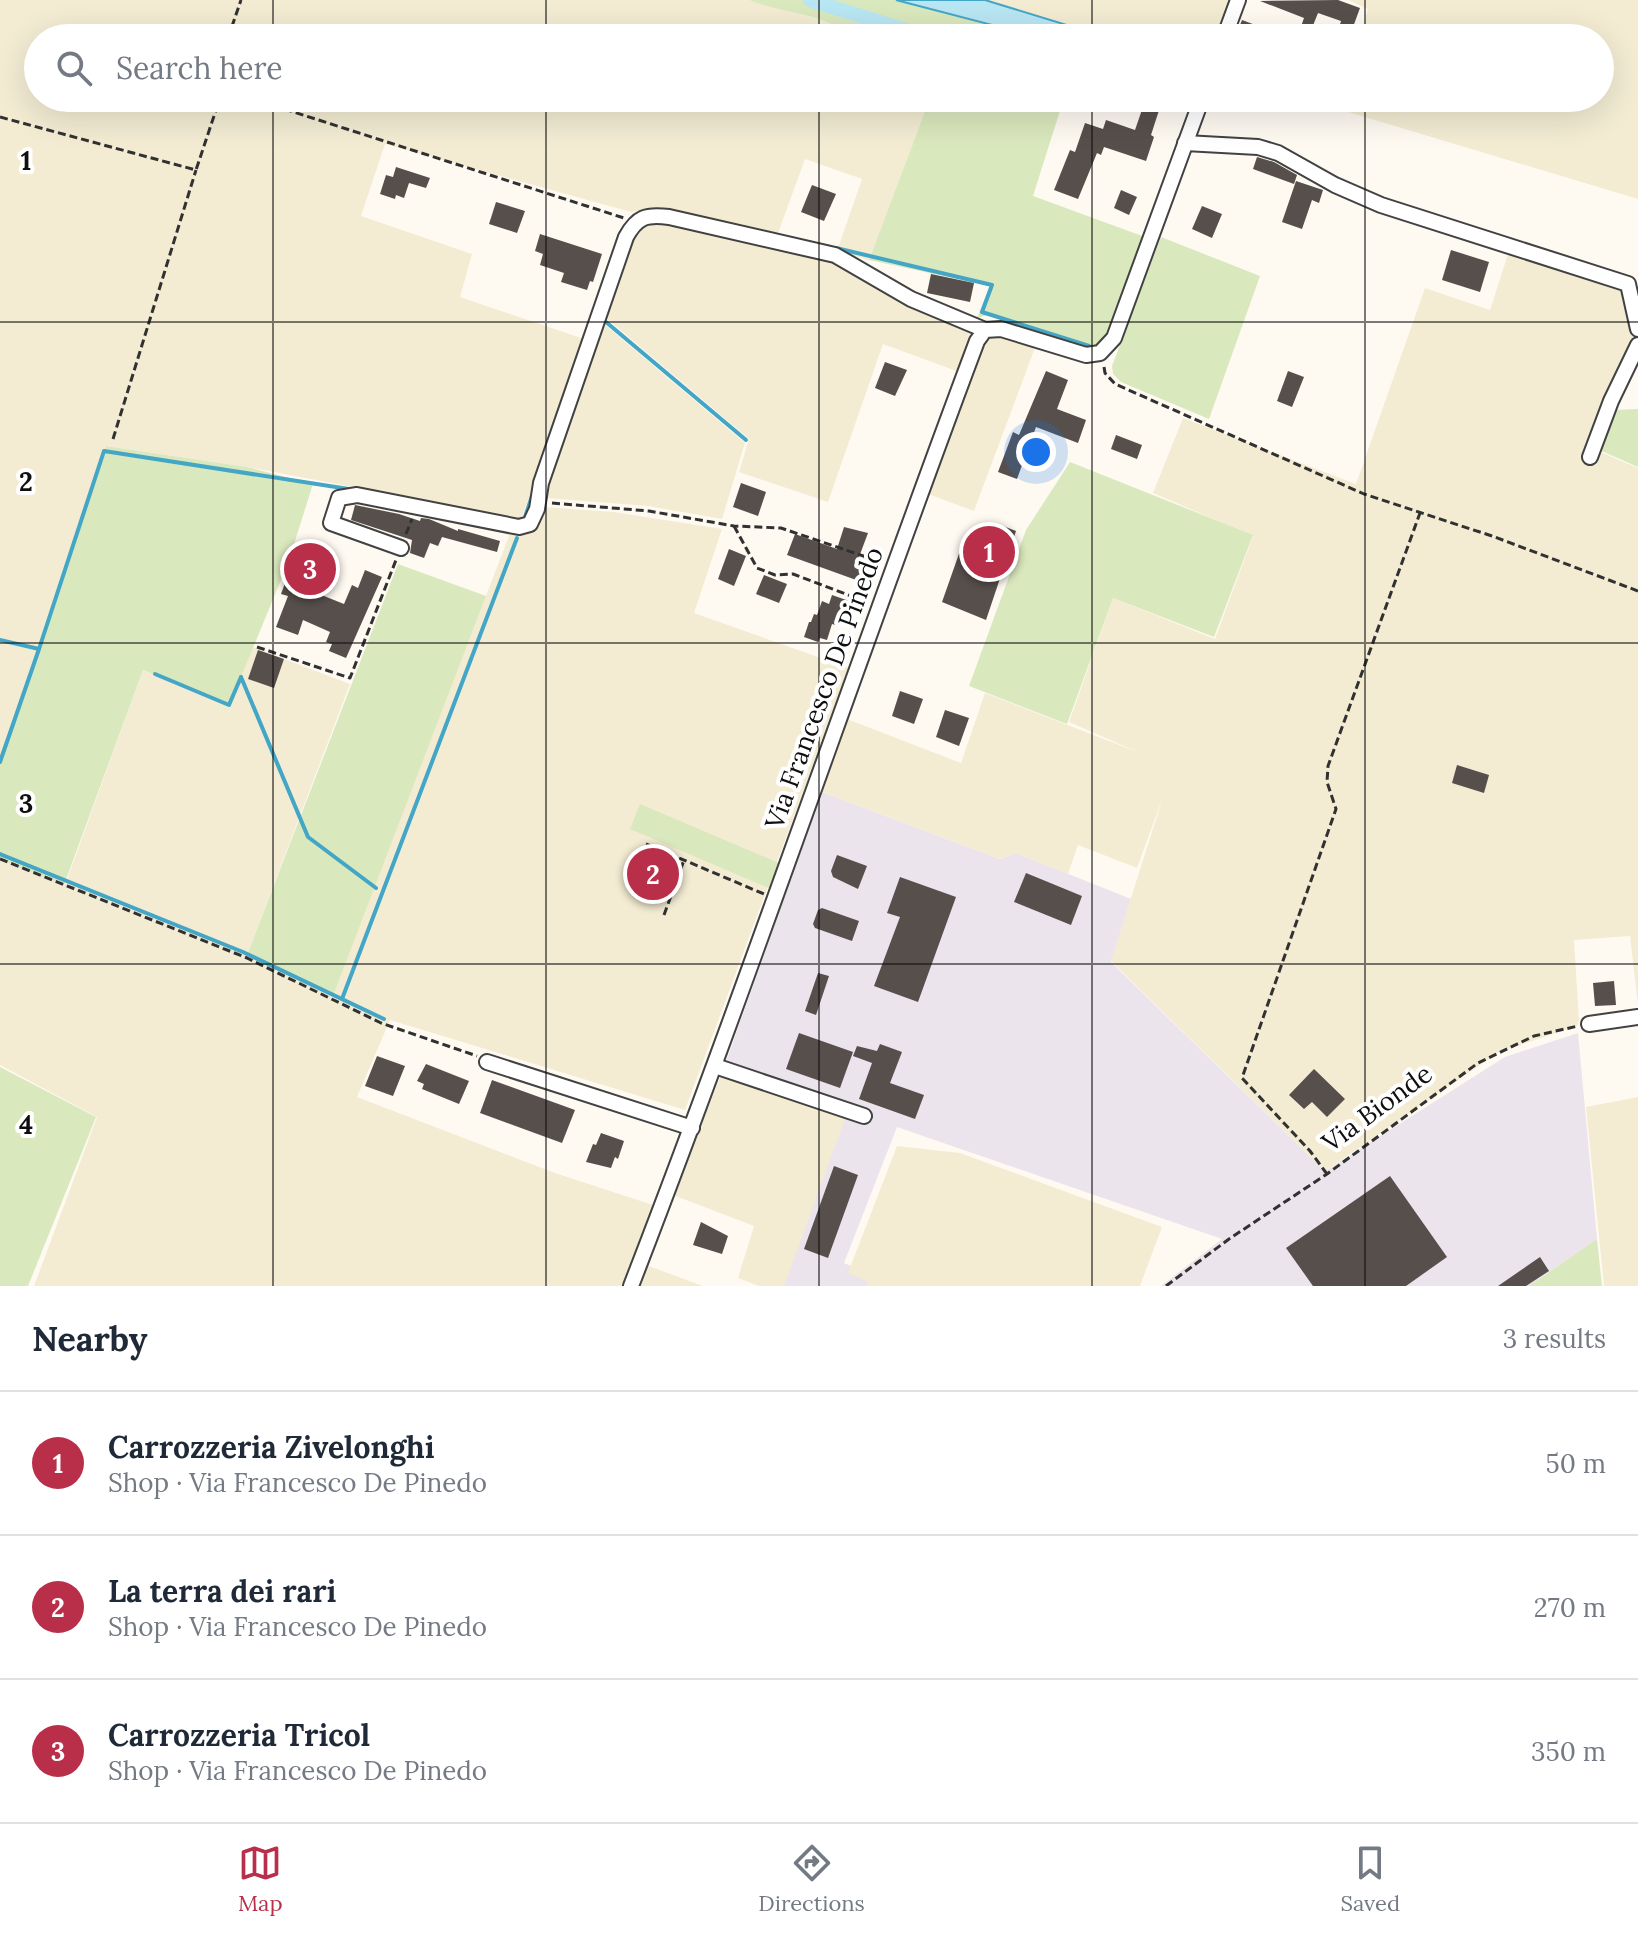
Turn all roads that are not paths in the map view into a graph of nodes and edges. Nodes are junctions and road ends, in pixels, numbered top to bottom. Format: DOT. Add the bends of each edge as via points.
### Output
graph roads {
  1 [pos="1238,0"];
  2 [pos="1229,24"];
  3 [pos="1197,112"];
  4 [pos="1185,143"];
  5 [pos="1638,329"];
  6 [pos="985,330"];
  7 [pos="1638,345"];
  8 [pos="1590,457"];
  9 [pos="401,548"];
  10 [pos="1638,1017"];
  11 [pos="1589,1024"];
  12 [pos="487,1062"];
  13 [pos="715,1066"];
  14 [pos="864,1116"];
  15 [pos="692,1128"];
  16 [pos="631,1286"];
  1 -- 2 [label="street"];
  3 -- 4 [label="street"];
  4 -- 5 [label="street" via="1278,153 1381,205 1628,284"];
  4 -- 6 [label="street" via="1114,338 1100,353 1086,355 1001,329"];
  6 -- 9 [label="street" via="911,299 835,255 669,217 636,220 530,524 519,527 357,495 339,498 331,523"];
  6 -- 13 [label="street, Via Francesco De Pinedo" via="892,566"];
  7 -- 8 [label="street"];
  10 -- 11 [label="street"];
  12 -- 15 [label="street"];
  13 -- 14 [label="street"];
  13 -- 15 [label="street, Via Francesco De Pinedo"];
  15 -- 16 [label="street, Via Francesco De Pinedo"];
}
